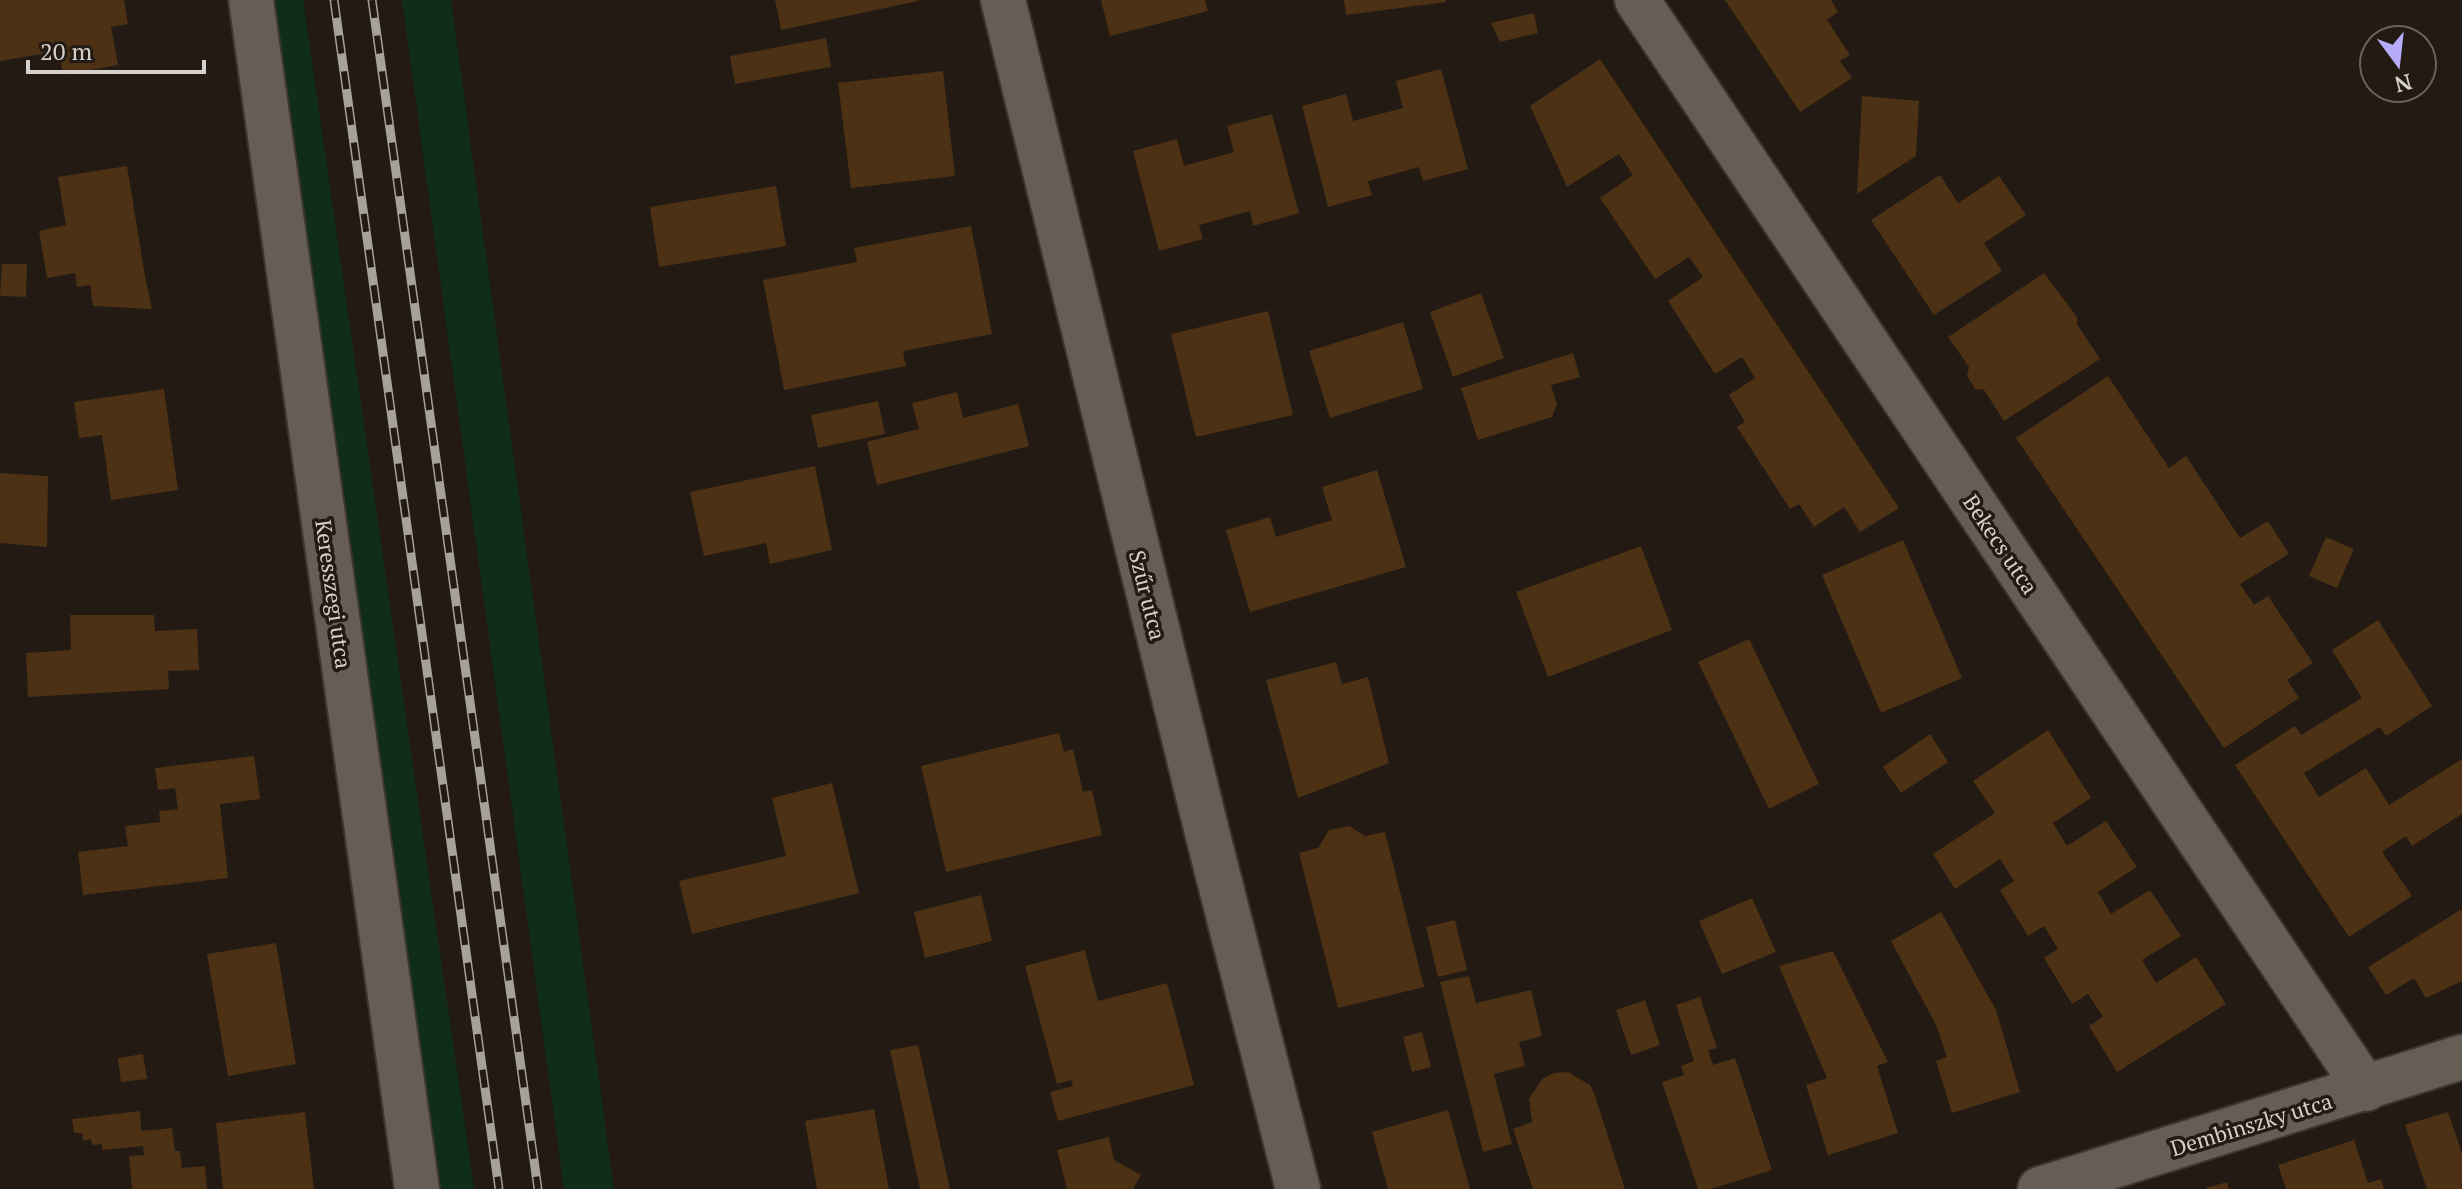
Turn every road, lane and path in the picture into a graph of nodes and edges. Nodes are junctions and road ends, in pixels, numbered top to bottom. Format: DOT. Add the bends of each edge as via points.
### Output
graph roads {
  1 [pos="251,0"];
  2 [pos="1003,0"];
  3 [pos="1637,0"];
  4 [pos="2462,1057"];
  5 [pos="2366,1089"];
  6 [pos="417,1189"];
  7 [pos="1298,1189"];
  8 [pos="2040,1189"];
  1 -- 6 [label="street, Keresszegi utca"];
  2 -- 7 [label="street, Szűr utca"];
  3 -- 5 [label="street, Bekecs utca"];
  4 -- 5 [label="street, Dembinszky utca"];
  5 -- 8 [label="street, Dembinszky utca"];
}
